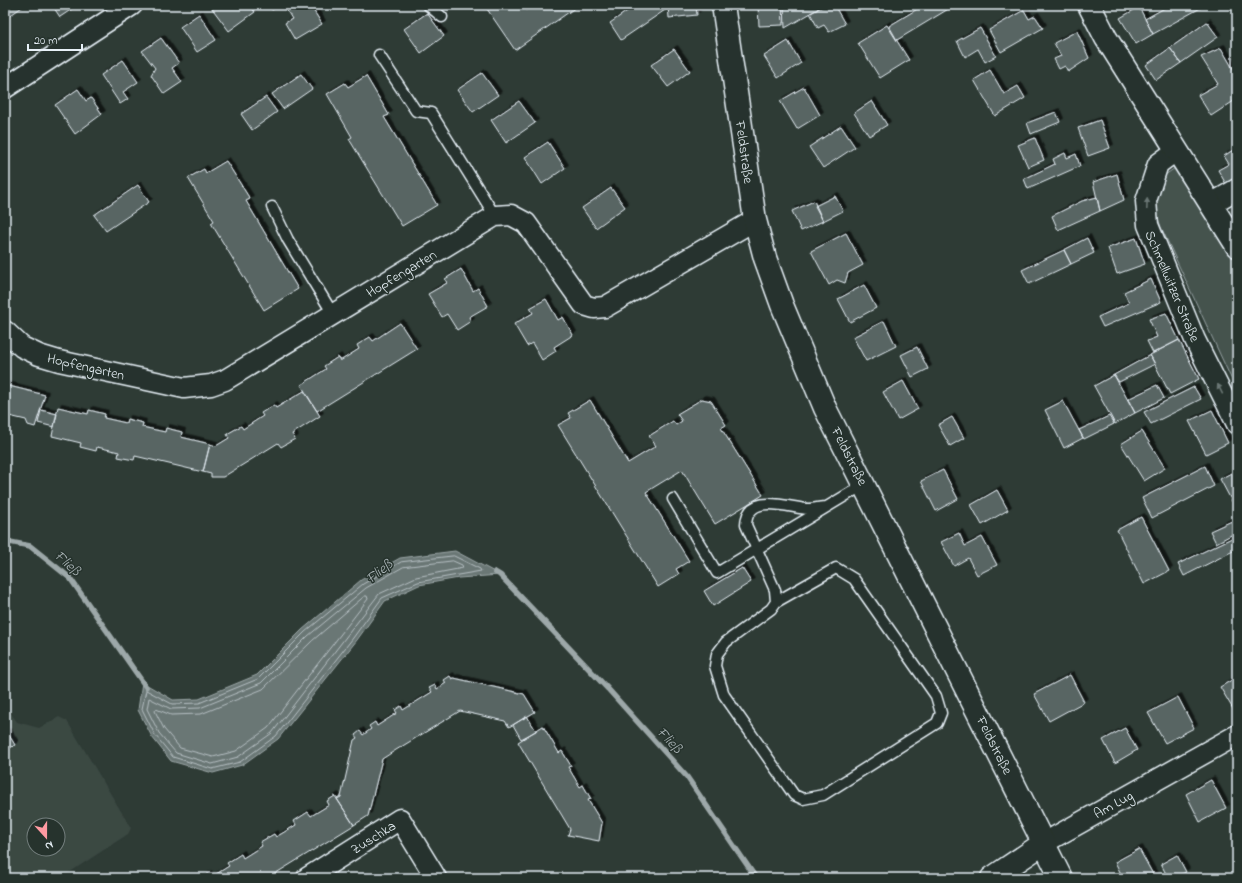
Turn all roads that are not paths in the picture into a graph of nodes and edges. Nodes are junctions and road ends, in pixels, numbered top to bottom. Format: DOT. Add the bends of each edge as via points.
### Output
graph roads {
  1 [pos="132,5"];
  2 [pos="428,5"];
  3 [pos="723,5"];
  4 [pos="1089,5"];
  5 [pos="442,17"];
  6 [pos="379,55"];
  7 [pos="5,88"];
  8 [pos="1177,150"];
  9 [pos="1237,189"];
  10 [pos="1211,204"];
  11 [pos="272,207"];
  12 [pos="495,216"];
  13 [pos="755,220"];
  14 [pos="1237,246"];
  15 [pos="332,314"];
  16 [pos="5,331"];
  17 [pos="1237,424"];
  18 [pos="865,484"];
  19 [pos="672,499"];
  20 [pos="827,507"];
  21 [pos="757,548"];
  22 [pos="776,602"];
  23 [pos="1237,735"];
  24 [pos="1044,843"];
  25 [pos="307,878"];
  26 [pos="436,878"];
  27 [pos="992,878"];
  28 [pos="1061,878"];
  1 -- 7 [label="street"];
  2 -- 5 [label="lane"];
  3 -- 13 [label="street, Feldstraße"];
  4 -- 8 [label="street" via="1106,38"];
  6 -- 12 [label="lane" via="416,111 431,113"];
  8 -- 10 [label="street"];
  17 -- 8 [label="street, Schmellwitzer Straße, one-way" via="1195,340 1148,225 1146,201 1158,164"];
  9 -- 10 [label="street"];
  10 -- 14 [label="street"];
  11 -- 15 [label="lane" via="288,240"];
  12 -- 13 [label="street" via="511,214 526,223 584,305 594,308 605,307"];
  12 -- 15 [label="street, Hopfengarten"];
  13 -- 18 [label="street, Feldstraße" via="765,258 800,351 825,408"];
  15 -- 16 [label="street, Hopfengarten" via="225,380 212,385 184,388 39,355 22,347"];
  18 -- 20 [label="lane"];
  18 -- 24 [label="street, Feldstraße"];
  19 -- 21 [label="lane" via="718,573"];
  20 -- 21 [label="lane"];
  20 -- 21 [label="lane" via="808,509 774,503 752,509 746,516 746,524"];
  21 -- 22 [label="lane" via="775,590"];
  22 -- 22 [label="lane" via="752,625 726,642 717,654 715,666 724,695 794,795 803,799 823,795 937,723 941,713 936,696 854,579 836,568"];
  23 -- 24 [label="street, Am Lug"];
  24 -- 27 [label="street, Am Lug"];
  24 -- 28 [label="street, Feldstraße"];
  25 -- 26 [label="street, Zuschka" via="400,819"];
}
